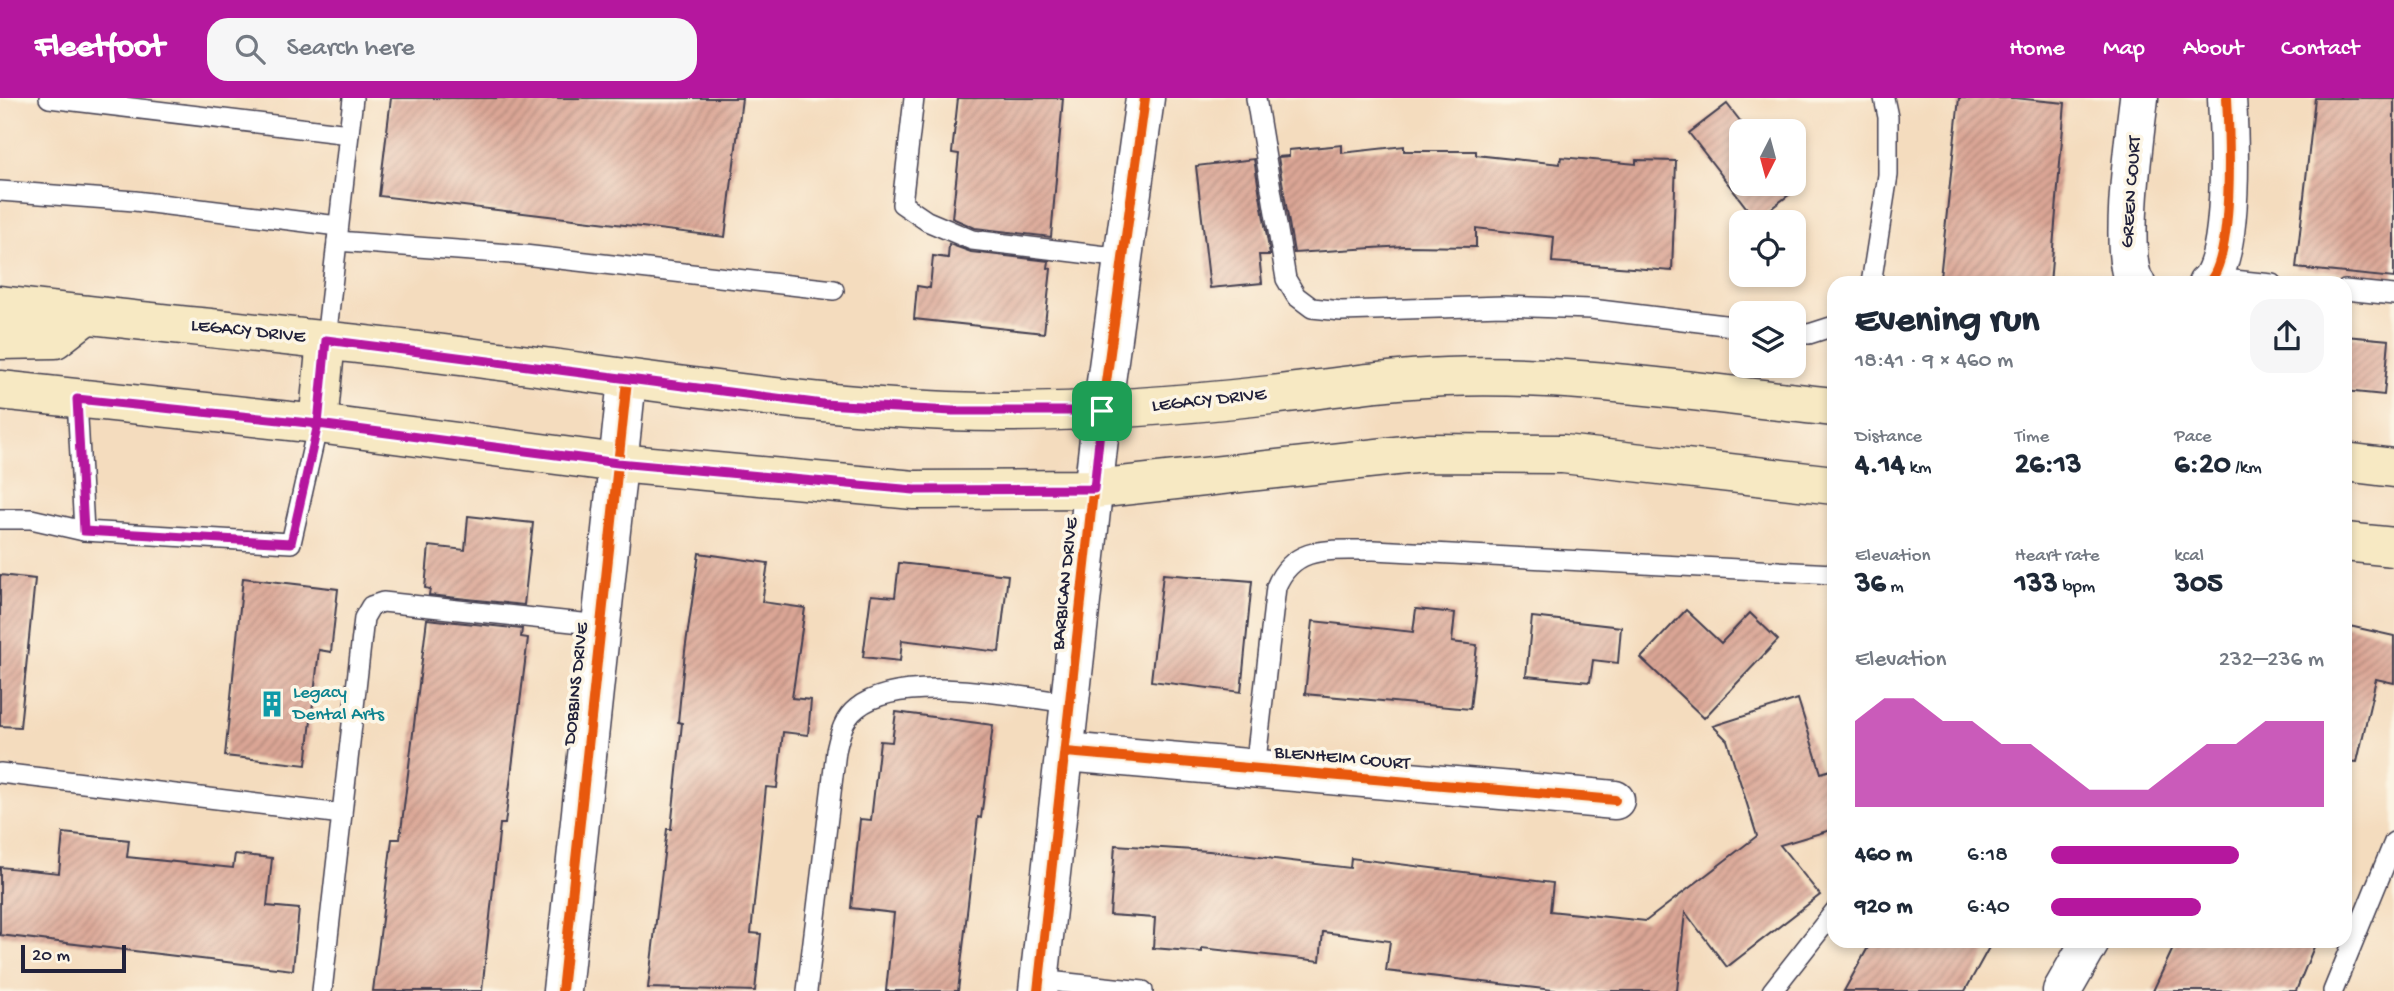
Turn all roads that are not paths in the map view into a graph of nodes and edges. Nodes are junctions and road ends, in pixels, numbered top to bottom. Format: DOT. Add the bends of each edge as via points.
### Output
graph roads {
  1 [pos="49,98"];
  2 [pos="353,98"];
  3 [pos="914,98"];
  4 [pos="1145,98"];
  5 [pos="1256,98"];
  6 [pos="1884,98"];
  7 [pos="2139,98"];
  8 [pos="2227,98"];
  9 [pos="349,134"];
  10 [pos="0,191"];
  11 [pos="338,234"];
  12 [pos="1123,258"];
  13 [pos="1872,276"];
  14 [pos="2130,276"];
  15 [pos="2213,276"];
  16 [pos="834,290"];
  17 [pos="2352,291"];
  18 [pos="2394,295"];
  19 [pos="0,305"];
  20 [pos="86,315"];
  21 [pos="1729,326"];
  22 [pos="1827,328"];
  23 [pos="1806,334"];
  24 [pos="0,340"];
  25 [pos="326,340"];
  26 [pos="627,380"];
  27 [pos="0,390"];
  28 [pos="77,399"];
  29 [pos="1827,406"];
  30 [pos="1102,411"];
  31 [pos="318,424"];
  32 [pos="618,463"];
  33 [pos="2352,463"];
  34 [pos="2394,468"];
  35 [pos="1827,484"];
  36 [pos="1094,489"];
  37 [pos="0,519"];
  38 [pos="84,531"];
  39 [pos="2352,543"];
  40 [pos="2394,547"];
  41 [pos="1827,574"];
  42 [pos="601,625"];
  43 [pos="1070,703"];
  44 [pos="1066,752"];
  45 [pos="1255,769"];
  46 [pos="0,773"];
  47 [pos="1615,800"];
  48 [pos="342,814"];
  49 [pos="2394,842"];
  50 [pos="1827,921"];
  51 [pos="2352,945"];
  52 [pos="2087,948"];
  53 [pos="2351,948"];
  54 [pos="1038,985"];
  55 [pos="322,991"];
  56 [pos="562,991"];
  57 [pos="807,991"];
  58 [pos="1143,991"];
  59 [pos="1772,991"];
  60 [pos="2062,991"];
  61 [pos="2333,991"];
  1 -- 9 [label="lane"];
  2 -- 9 [label="lane"];
  3 -- 12 [label="lane" via="902,204 927,221 972,240"];
  4 -- 12 [label="street, BARBICAN DRIVE"];
  5 -- 21 [label="lane" via="1286,279 1296,296 1312,309 1591,309"];
  6 -- 13 [label="lane" via="1888,175"];
  7 -- 14 [label="street, GREEN COURT" via="2130,187"];
  8 -- 15 [label="street" via="2231,167 2221,257"];
  9 -- 11 [label="lane"];
  10 -- 11 [label="lane" via="135,201"];
  11 -- 16 [label="lane"];
  11 -- 25 [label="lane"];
  12 -- 30 [label="street, BARBICAN DRIVE"];
  17 -- 18 [label="lane"];
  19 -- 20 [label="main road, LEGACY DRIVE"];
  20 -- 24 [label="main road" via="55,339"];
  20 -- 25 [label="main road, LEGACY DRIVE"];
  22 -- 23 [label="lane"];
  25 -- 26 [label="main road, LEGACY DRIVE"];
  25 -- 31 [label="main road"];
  26 -- 30 [label="main road, LEGACY DRIVE" via="823,404 952,411"];
  26 -- 32 [label="street, DOBBINS DRIVE"];
  27 -- 28 [label="main road"];
  28 -- 31 [label="main road"];
  28 -- 38 [label="lane"];
  29 -- 30 [label="main road, LEGACY DRIVE" via="1570,379 1452,376 1375,380"];
  30 -- 36 [label="street, BARBICAN DRIVE"];
  31 -- 32 [label="main road"];
  31 -- 38 [label="lane" via="291,543"];
  32 -- 36 [label="main road" via="914,490"];
  32 -- 42 [label="street, DOBBINS DRIVE"];
  33 -- 34 [label="main road"];
  35 -- 36 [label="main road" via="1563,454 1423,453"];
  36 -- 43 [label="street, BARBICAN DRIVE"];
  37 -- 38 [label="lane" via="31,519"];
  39 -- 40 [label="main road"];
  41 -- 45 [label="lane" via="1374,550 1321,551 1299,557 1284,568 1276,587"];
  42 -- 48 [label="lane" via="383,602 371,606 364,618"];
  42 -- 56 [label="street, DOBBINS DRIVE"];
  43 -- 44 [label="street, BARBICAN DRIVE"];
  43 -- 57 [label="lane" via="968,691 896,690 857,708 841,728 836,751"];
  44 -- 45 [label="street, BLENHEIM COURT"];
  44 -- 54 [label="street, BARBICAN DRIVE"];
  45 -- 47 [label="street, BLENHEIM COURT"];
  46 -- 48 [label="lane"];
  48 -- 55 [label="lane"];
  49 -- 51 [label="lane"];
  50 -- 59 [label="lane"];
  52 -- 60 [label="street"];
  53 -- 61 [label="lane"];
  54 -- 58 [label="lane"];
}
